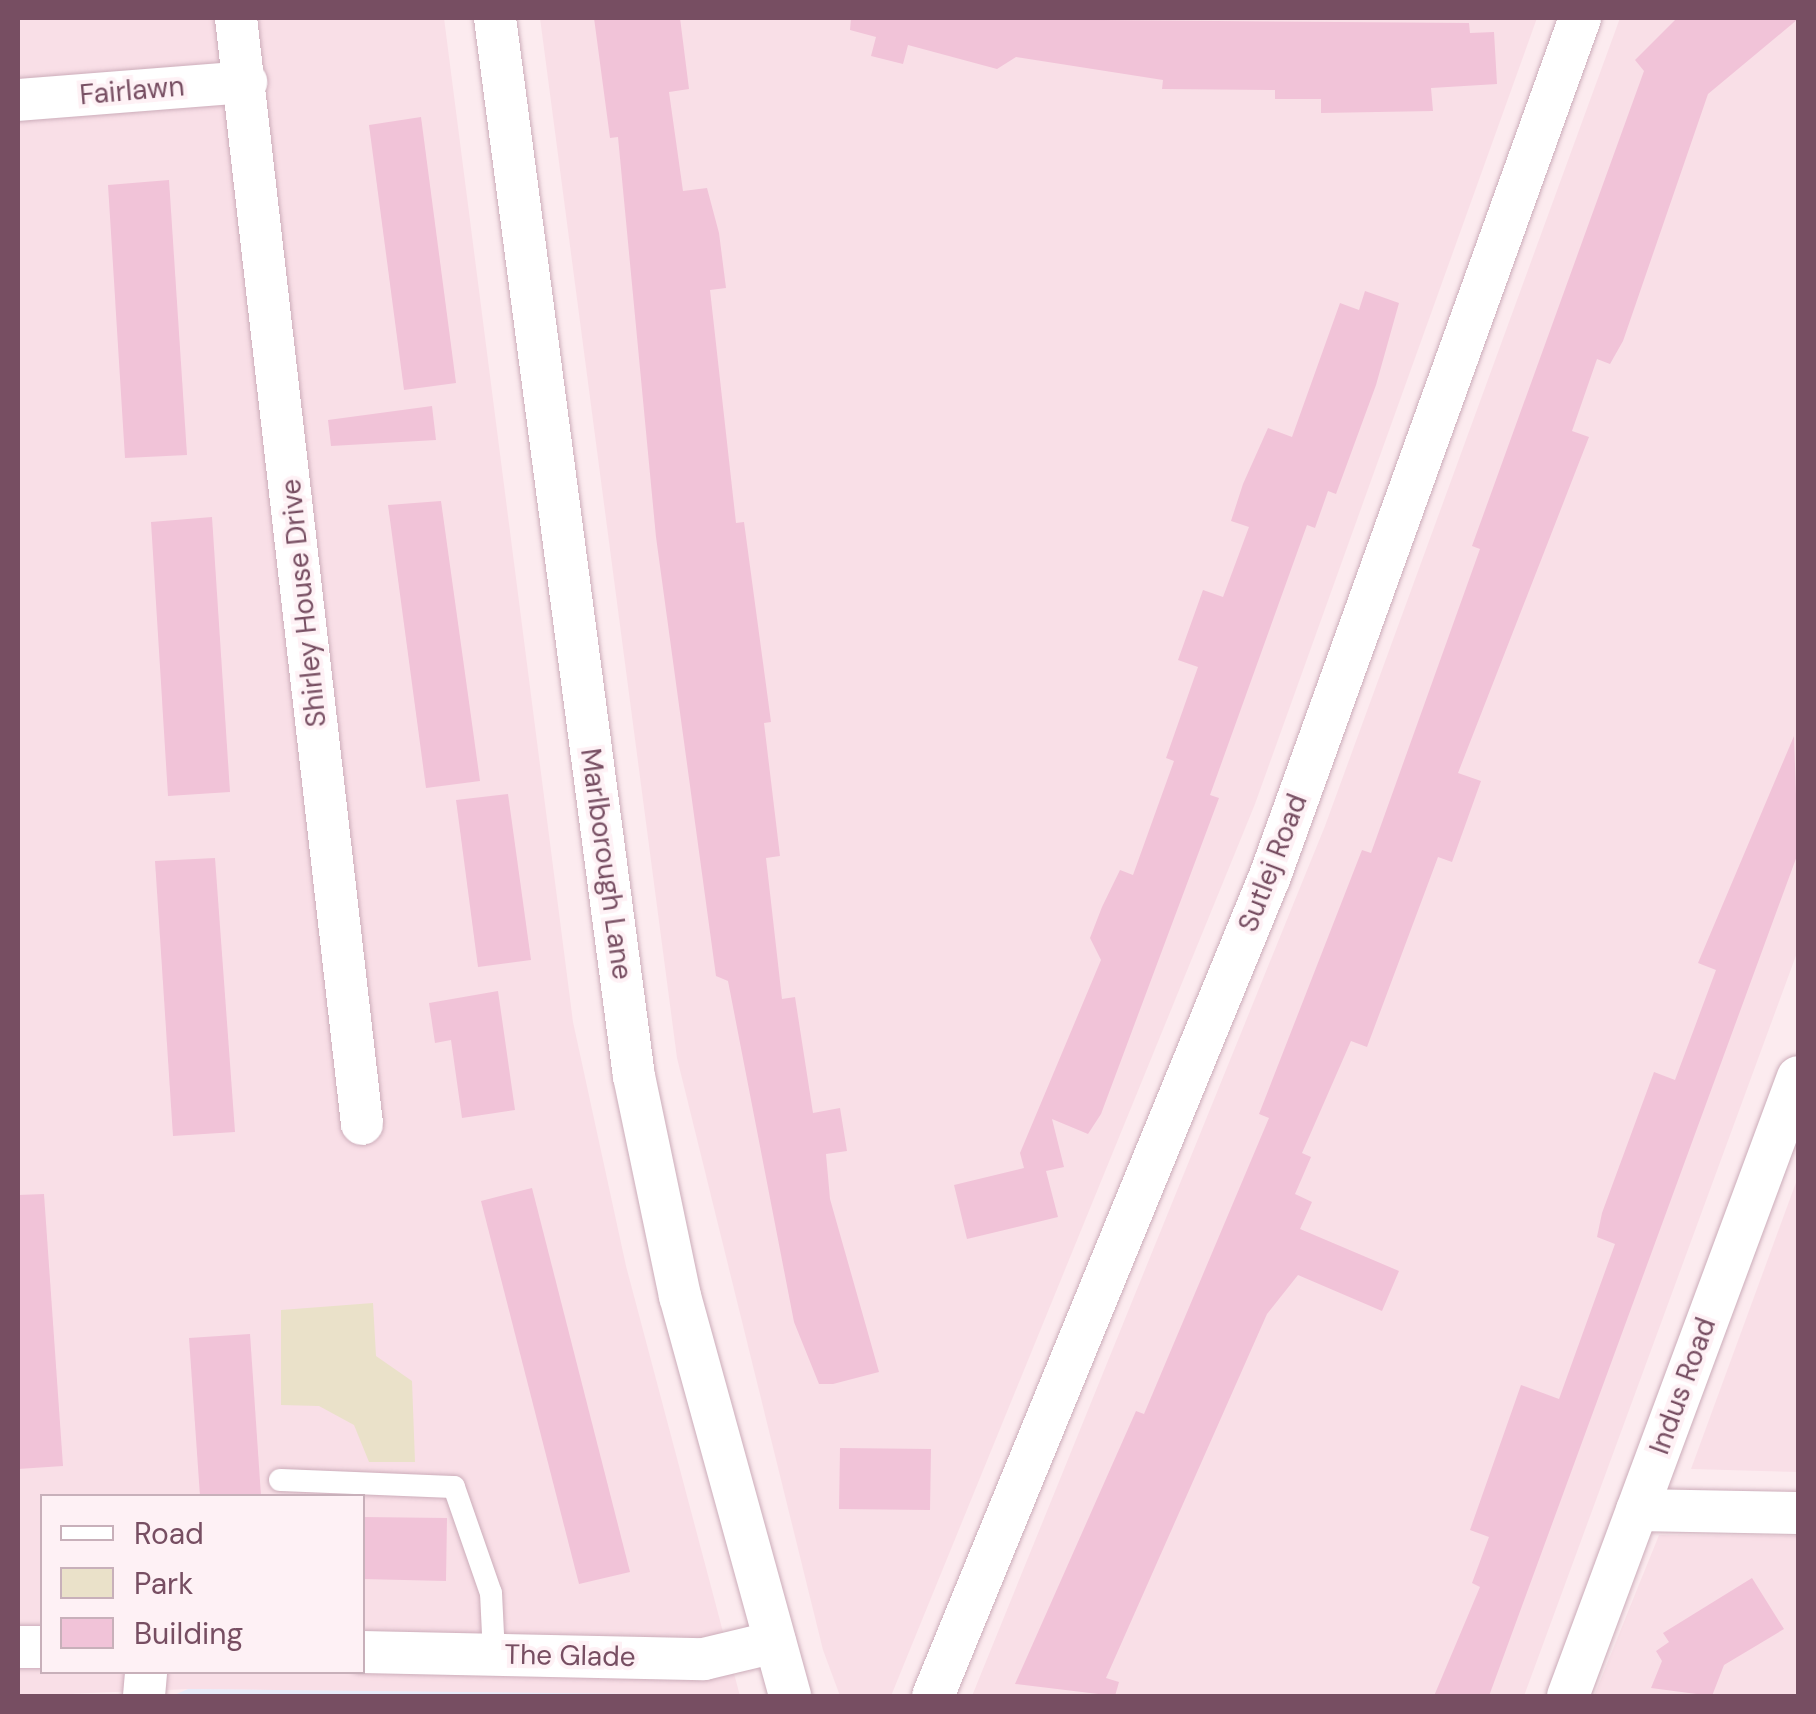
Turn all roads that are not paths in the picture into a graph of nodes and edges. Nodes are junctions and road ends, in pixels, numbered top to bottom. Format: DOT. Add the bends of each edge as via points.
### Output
graph roads {
  1 [pos="236,18"];
  2 [pos="495,18"];
  3 [pos="1580,18"];
  4 [pos="246,82"];
  5 [pos="18,100"];
  6 [pos="1798,1077"];
  7 [pos="362,1124"];
  8 [pos="280,1480"];
  9 [pos="1637,1510"];
  10 [pos="1798,1513"];
  11 [pos="775,1642"];
  12 [pos="365,1652"];
  13 [pos="494,1654"];
  14 [pos="790,1696"];
  15 [pos="933,1696"];
  16 [pos="1568,1696"];
  1 -- 4 [label="street, Shirley House Drive"];
  2 -- 11 [label="street, Marlborough Lane" via="634,1076 680,1296"];
  3 -- 15 [label="street, Sutlej Road" via="1270,876"];
  4 -- 5 [label="street, Fairlawn"];
  4 -- 7 [label="street, Shirley House Drive"];
  6 -- 9 [label="street, Indus Road"];
  8 -- 13 [label="lane" via="454,1487 492,1593"];
  9 -- 10 [label="street"];
  9 -- 16 [label="street, Indus Road"];
  11 -- 13 [label="street, The Glade" via="704,1659"];
  11 -- 14 [label="street, Marlborough Lane"];
  12 -- 13 [label="street, The Glade"];
}
